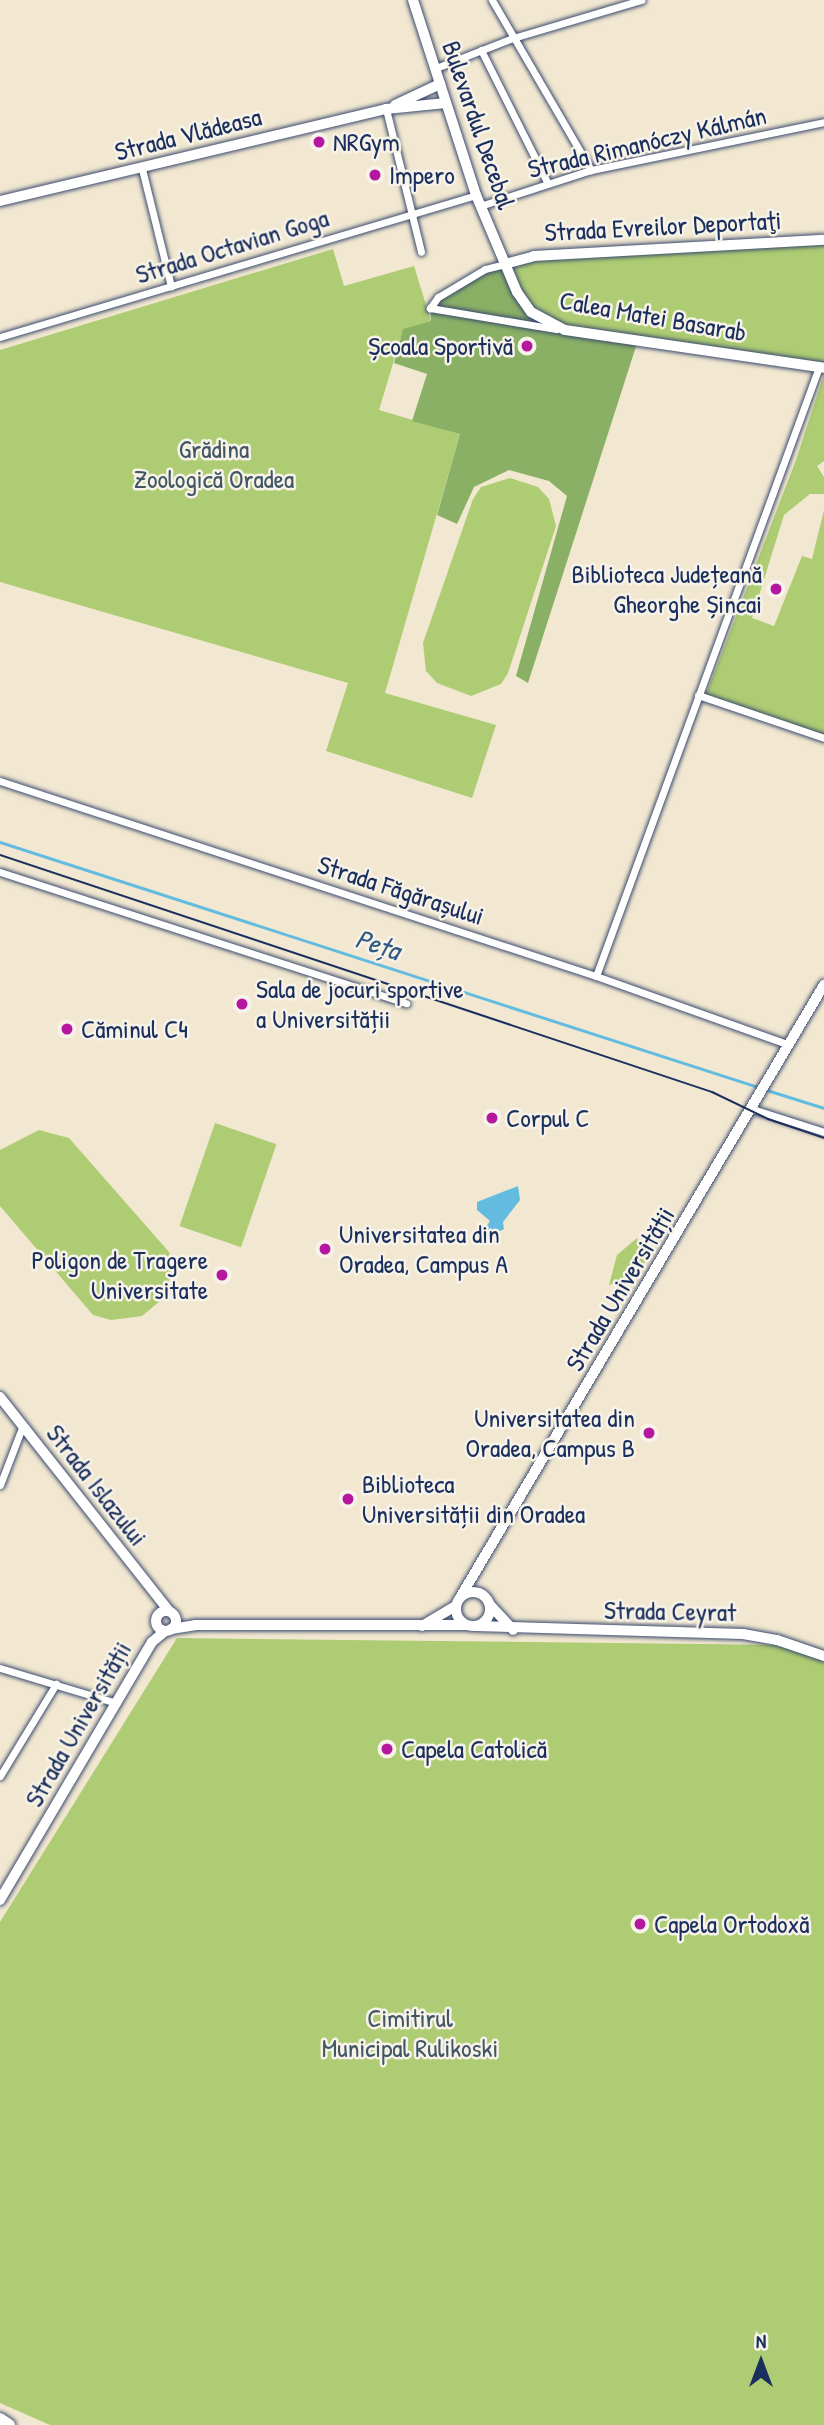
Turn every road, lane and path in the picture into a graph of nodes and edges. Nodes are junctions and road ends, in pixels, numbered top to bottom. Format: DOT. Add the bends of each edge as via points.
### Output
graph roads {
  1 [pos="413,0"];
  2 [pos="492,0"];
  3 [pos="640,0"];
  4 [pos="513,38"];
  5 [pos="481,50"];
  6 [pos="436,68"];
  7 [pos="440,84"];
  8 [pos="446,103"];
  9 [pos="386,109"];
  10 [pos="824,121"];
  11 [pos="142,169"];
  12 [pos="591,170"];
  13 [pos="547,182"];
  14 [pos="0,201"];
  15 [pos="478,201"];
  16 [pos="413,214"];
  17 [pos="824,240"];
  18 [pos="421,252"];
  19 [pos="505,264"];
  20 [pos="171,286"];
  21 [pos="565,330"];
  22 [pos="0,337"];
  23 [pos="822,367"];
  24 [pos="698,695"];
  25 [pos="824,738"];
  26 [pos="0,781"];
  27 [pos="0,872"];
  28 [pos="596,976"];
  29 [pos="824,985"];
  30 [pos="406,1003"];
  31 [pos="787,1044"];
  32 [pos="751,1105"];
  33 [pos="824,1132"];
  34 [pos="0,1397"];
  35 [pos="23,1425"];
  36 [pos="0,1485"];
  37 [pos="477,1567"];
  38 [pos="483,1594"];
  39 [pos="158,1601"];
  40 [pos="458,1601"];
  41 [pos="490,1605"];
  42 [pos="171,1613"];
  43 [pos="156,1619"];
  44 [pos="195,1625"];
  45 [pos="471,1626"];
  46 [pos="421,1627"];
  47 [pos="168,1630"];
  48 [pos="513,1630"];
  49 [pos="152,1642"];
  50 [pos="824,1656"];
  51 [pos="0,1668"];
  52 [pos="56,1684"];
  53 [pos="117,1703"];
  54 [pos="0,1776"];
  55 [pos="0,1900"];
  56 [pos="0,2419"];
  57 [pos="9,2425"];
  1 -- 6 [label="main road, Bulevardul Decebal"];
  2 -- 4 [label="street"];
  3 -- 4 [label="street"];
  4 -- 5 [label="street"];
  4 -- 12 [label="street"];
  5 -- 6 [label="street"];
  5 -- 13 [label="street"];
  6 -- 7 [label="main road, Bulevardul Decebal"];
  7 -- 8 [label="main road, Bulevardul Decebal"];
  7 -- 9 [label="main road, Strada Vlădeasa"];
  8 -- 9 [label="main road, Strada Vlădeasa"];
  8 -- 15 [label="main road, Bulevardul Decebal"];
  9 -- 11 [label="main road, Strada Vlădeasa"];
  9 -- 16 [label="street"];
  10 -- 12 [label="street, Strada Rimanóczy Kálmán"];
  11 -- 14 [label="main road, Strada Vlădeasa"];
  11 -- 20 [label="street"];
  12 -- 13 [label="street, Strada Rimanóczy Kálmán"];
  13 -- 15 [label="street, Strada Rimanóczy Kálmán"];
  15 -- 16 [label="street, Strada Octavian Goga"];
  15 -- 19 [label="main road, Bulevardul Decebal"];
  16 -- 18 [label="street"];
  16 -- 20 [label="street, Strada Octavian Goga"];
  17 -- 19 [label="main road, Strada Evreilor Deportaţi" via="534,256"];
  19 -- 21 [label="main road, Calea Matei Basarab" via="531,312"];
  19 -- 21 [label="street" via="438,297 430,308"];
  20 -- 22 [label="street, Strada Octavian Goga"];
  21 -- 23 [label="main road, Calea Matei Basarab"];
  23 -- 24 [label="street"];
  24 -- 25 [label="street"];
  24 -- 28 [label="street"];
  26 -- 28 [label="street, Strada Făgărașului"];
  27 -- 30 [label="street"];
  28 -- 31 [label="street, Strada Făgărașului"];
  29 -- 31 [label="main road, Strada Universității"];
  31 -- 32 [label="main road, Strada Universității"];
  32 -- 33 [label="street"];
  32 -- 37 [label="main road, Strada Universității" via="679,1234"];
  34 -- 35 [label="main road, Strada Islazului"];
  35 -- 36 [label="street"];
  35 -- 39 [label="main road, Strada Islazului"];
  37 -- 38 [label="main road"];
  37 -- 40 [label="main road, Strada Universității"];
  38 -- 40 [label="main road" via="472,1591"];
  38 -- 41 [label="main road"];
  39 -- 42 [label="main road, Strada Islazului"];
  39 -- 43 [label="main road"];
  40 -- 45 [label="main road" via="457,1617"];
  40 -- 46 [label="main road, Strada Universității"];
  41 -- 45 [label="main road" via="489,1616"];
  41 -- 48 [label="main road"];
  42 -- 43 [label="main road"];
  42 -- 44 [label="main road"];
  42 -- 47 [label="main road"];
  43 -- 47 [label="main road"];
  43 -- 49 [label="main road, Strada Universității"];
  44 -- 46 [label="main road"];
  44 -- 47 [label="main road"];
  45 -- 46 [label="main road"];
  45 -- 48 [label="main road, Strada Ceyrat"];
  47 -- 49 [label="main road, Strada Universității"];
  48 -- 50 [label="main road, Strada Ceyrat" via="743,1634"];
  49 -- 53 [label="main road, Strada Universității"];
  51 -- 52 [label="street"];
  52 -- 53 [label="street"];
  52 -- 54 [label="street"];
  53 -- 55 [label="main road, Strada Universității"];
  56 -- 57 [label="highway"];
}
